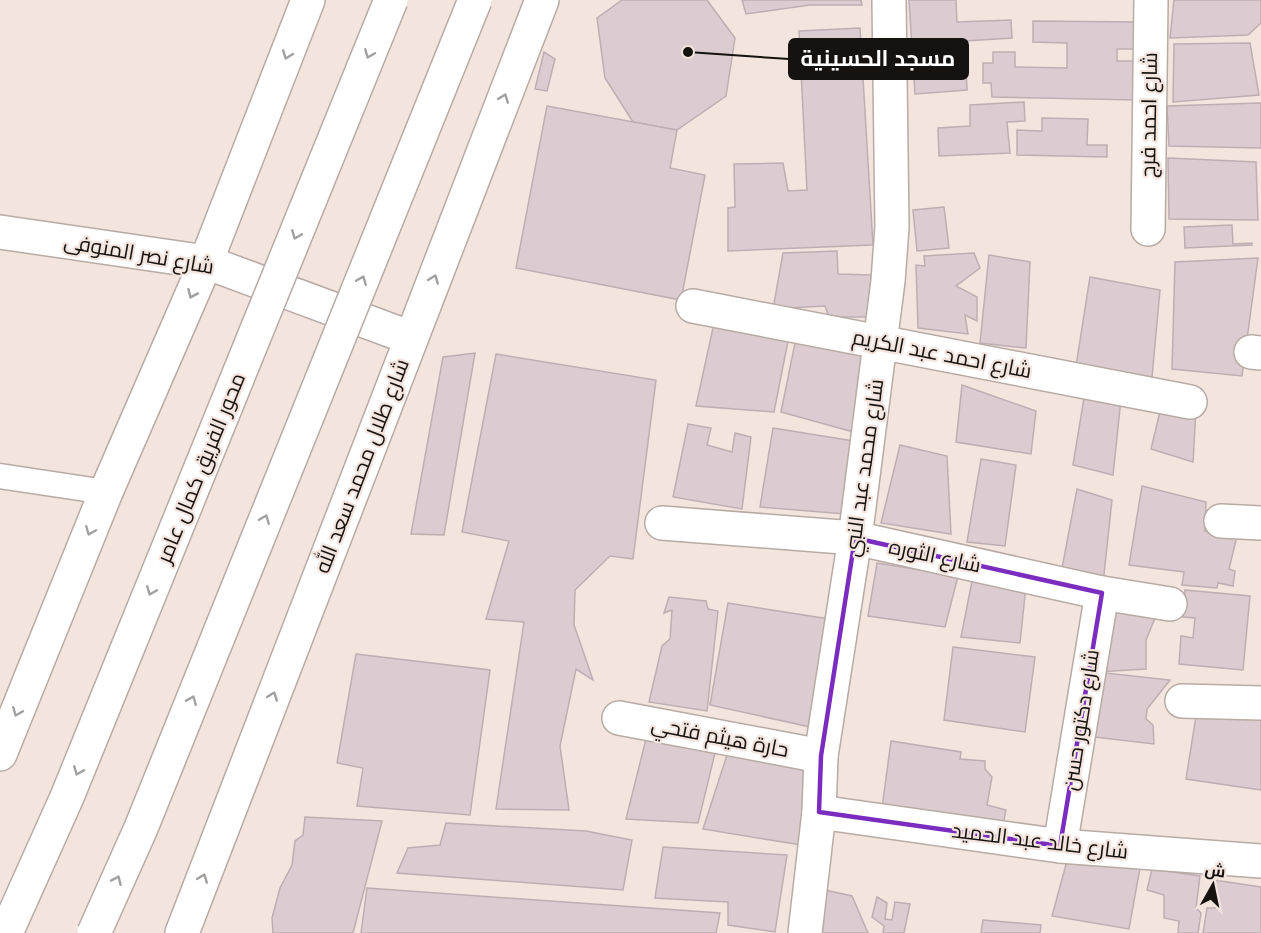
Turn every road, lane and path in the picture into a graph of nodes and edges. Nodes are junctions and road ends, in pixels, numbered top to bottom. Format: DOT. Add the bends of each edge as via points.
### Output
graph roads {
  1 [pos="308,0"];
  2 [pos="391,0"];
  3 [pos="475,0"];
  4 [pos="542,0"];
  5 [pos="890,0"];
  6 [pos="1150,0"];
  7 [pos="1148,229"];
  8 [pos="0,232"];
  9 [pos="207,262"];
  10 [pos="693,306"];
  11 [pos="411,338"];
  12 [pos="881,342"];
  13 [pos="1190,402"];
  14 [pos="0,476"];
  15 [pos="106,492"];
  16 [pos="1221,520"];
  17 [pos="662,523"];
  18 [pos="1261,523"];
  19 [pos="855,538"];
  20 [pos="1102,593"];
  21 [pos="1170,604"];
  22 [pos="1182,701"];
  23 [pos="1261,703"];
  24 [pos="619,718"];
  25 [pos="0,754"];
  26 [pos="821,756"];
  27 [pos="819,812"];
  28 [pos="1060,846"];
  29 [pos="1261,861"];
  30 [pos="6,933"];
  31 [pos="94,933"];
  32 [pos="182,933"];
  33 [pos="805,933"];
  1 -- 9 [label="main road, one-way"];
  2 -- 30 [label="main road, محور الفريق كمال عامر, one-way, bridge" via="67,797"];
  31 -- 3 [label="main road, one-way, bridge" via="145,817"];
  11 -- 4 [label="main road, شارع طلال محمد سعد الله, one-way"];
  5 -- 12 [label="main road, شارع محمد عبد النبي" via="892,227"];
  6 -- 7 [label="main road, شارع احمد فرج"];
  8 -- 9 [label="main road, شارع نصر المنوفى"];
  9 -- 11 [label="main road, شارع نصر المنوفى"];
  9 -- 15 [label="main road, one-way"];
  10 -- 12 [label="main road, شارع احمد عبد الكريم"];
  32 -- 11 [label="main road, شارع طلال محمد سعد الله, one-way"];
  12 -- 13 [label="main road, شارع احمد عبد الكريم"];
  12 -- 19 [label="main road, شارع محمد عبد النبي"];
  14 -- 15 [label="lane"];
  15 -- 25 [label="main road, one-way"];
  16 -- 18 [label="main road"];
  17 -- 19 [label="main road, شارع الثوره"];
  19 -- 20 [label="main road, شارع الثوره"];
  19 -- 26 [label="main road, شارع محمد عبد النبي"];
  20 -- 21 [label="main road, شارع الثوره"];
  20 -- 28 [label="main road, شارع دكتور حسن"];
  22 -- 23 [label="main road"];
  24 -- 26 [label="main road, حارة هيثم فتحي"];
  26 -- 27 [label="main road, شارع محمد عبد النبي"];
  27 -- 28 [label="main road, شارع خالد عبد الحميد"];
  27 -- 33 [label="main road, شارع محمد عبد النبي"];
  28 -- 29 [label="main road, شارع خالد عبد الحميد"];
}
